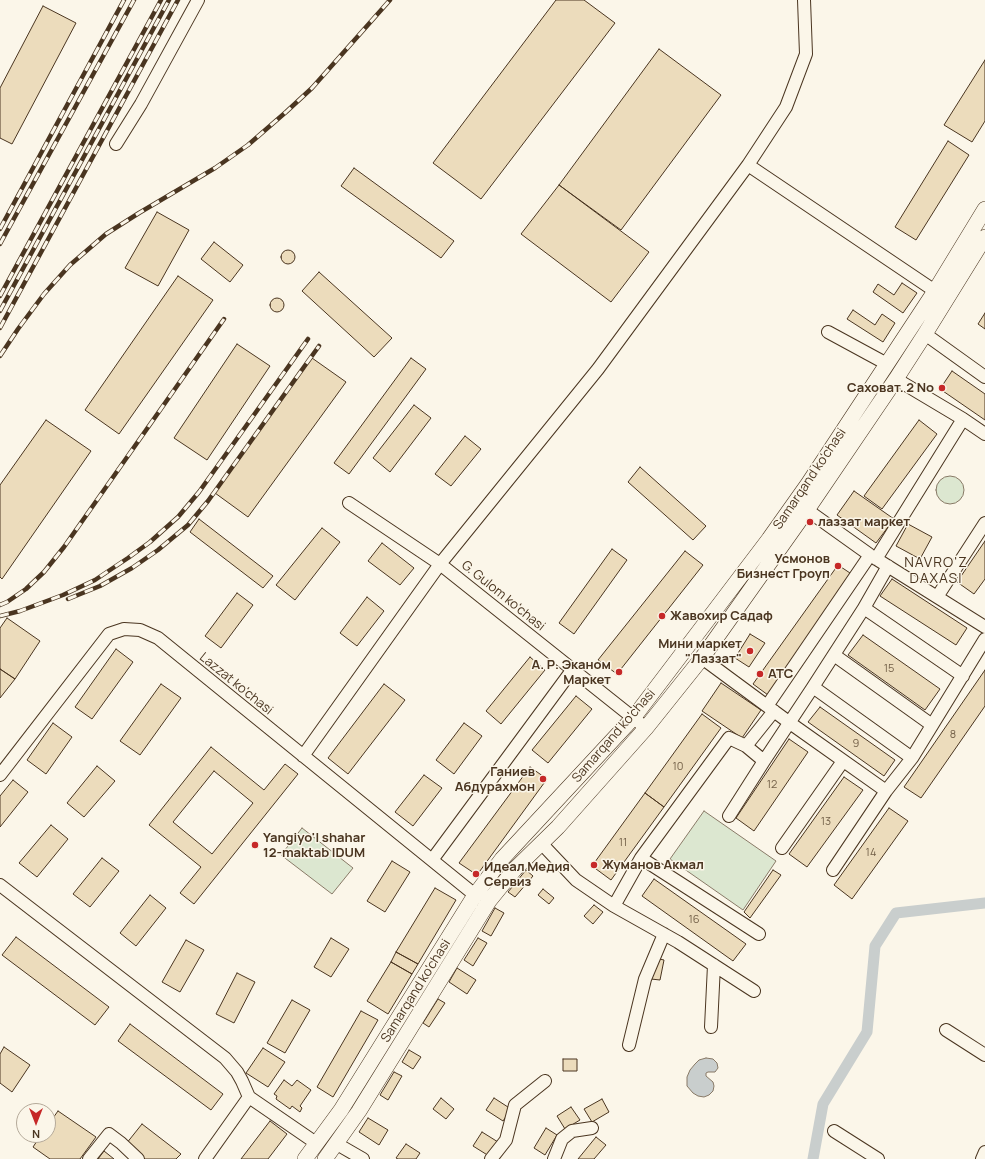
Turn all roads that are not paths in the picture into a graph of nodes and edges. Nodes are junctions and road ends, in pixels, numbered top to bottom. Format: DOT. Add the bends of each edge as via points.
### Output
graph roads {
  1 [pos="198,0"];
  2 [pos="804,0"];
  3 [pos="116,144"];
  4 [pos="748,165"];
  5 [pos="985,209"];
  6 [pos="985,237"];
  7 [pos="941,294"];
  8 [pos="828,332"];
  9 [pos="925,334"];
  10 [pos="887,364"];
  11 [pos="985,377"];
  12 [pos="896,379"];
  13 [pos="963,418"];
  14 [pos="985,434"];
  15 [pos="349,503"];
  16 [pos="807,510"];
  17 [pos="985,523"];
  18 [pos="873,557"];
  19 [pos="440,564"];
  20 [pos="888,566"];
  21 [pos="937,597"];
  22 [pos="864,608"];
  23 [pos="985,627"];
  24 [pos="985,639"];
  25 [pos="834,655"];
  26 [pos="702,658"];
  27 [pos="573,669"];
  28 [pos="963,676"];
  29 [pos="813,687"];
  30 [pos="771,709"];
  31 [pos="634,717"];
  32 [pos="790,723"];
  33 [pos="932,725"];
  34 [pos="646,728"];
  35 [pos="746,746"];
  36 [pos="303,756"];
  37 [pos="912,758"];
  38 [pos="764,761"];
  39 [pos="843,761"];
  40 [pos="0,775"];
  41 [pos="886,791"];
  42 [pos="730,816"];
  43 [pos="542,843"];
  44 [pos="782,848"];
  45 [pos="641,858"];
  46 [pos="432,860"];
  47 [pos="833,870"];
  48 [pos="0,885"];
  49 [pos="475,895"];
  50 [pos="614,906"];
  51 [pos="664,934"];
  52 [pos="759,934"];
  53 [pos="714,966"];
  54 [pos="754,991"];
  55 [pos="711,1027"];
  56 [pos="946,1030"];
  57 [pos="629,1045"];
  58 [pos="985,1055"];
  59 [pos="545,1081"];
  60 [pos="249,1097"];
  61 [pos="592,1128"];
  62 [pos="834,1131"];
  63 [pos="316,1143"];
  64 [pos="337,1144"];
  65 [pos="985,1152"];
  66 [pos="89,1159"];
  67 [pos="138,1159"];
  68 [pos="205,1159"];
  69 [pos="304,1159"];
  70 [pos="326,1159"];
  71 [pos="363,1159"];
  72 [pos="491,1159"];
  73 [pos="554,1159"];
  74 [pos="878,1159"];
  75 [pos="982,1159"];
  1 -- 3 [label="street"];
  2 -- 4 [label="street" via="806,54 786,107"];
  4 -- 7 [label="street"];
  4 -- 19 [label="street" via="598,369"];
  5 -- 7 [label="main road, Samarqand ko'chasi"];
  6 -- 7 [label="main road, Samarqand ko'chasi"];
  7 -- 9 [label="main road, Samarqand ko'chasi"];
  7 -- 10 [label="main road, Samarqand ko'chasi"];
  8 -- 10 [label="street"];
  9 -- 11 [label="street"];
  9 -- 12 [label="main road, Samarqand ko'chasi"];
  10 -- 31 [label="main road, Samarqand ko'chasi" via="774,533"];
  12 -- 13 [label="street"];
  12 -- 16 [label="main road, Samarqand ko'chasi"];
  13 -- 14 [label="street"];
  13 -- 18 [label="street"];
  15 -- 19 [label="street, G. Gulom ko'chasi"];
  16 -- 18 [label="street"];
  16 -- 26 [label="main road, Samarqand ko'chasi"];
  17 -- 21 [label="street"];
  18 -- 20 [label="street"];
  18 -- 30 [label="street"];
  19 -- 27 [label="street, G. Gulom ko'chasi"];
  19 -- 36 [label="street"];
  20 -- 21 [label="street"];
  20 -- 22 [label="street"];
  21 -- 23 [label="street"];
  22 -- 25 [label="street"];
  22 -- 28 [label="street"];
  24 -- 28 [label="street"];
  25 -- 29 [label="street"];
  25 -- 33 [label="street"];
  26 -- 30 [label="street"];
  26 -- 34 [label="main road, Samarqand ko'chasi"];
  27 -- 31 [label="street, G. Gulom ko'chasi"];
  27 -- 46 [label="street"];
  28 -- 33 [label="street"];
  29 -- 32 [label="street"];
  29 -- 37 [label="street"];
  30 -- 32 [label="street"];
  30 -- 35 [label="street"];
  31 -- 34 [label="street, G. Gulom ko'chasi"];
  31 -- 49 [label="main road, Samarqand ko'chasi" via="502,859"];
  32 -- 38 [label="street"];
  32 -- 39 [label="street"];
  33 -- 37 [label="street"];
  34 -- 43 [label="main road, Samarqand ko'chasi"];
  35 -- 38 [label="street"];
  35 -- 45 [label="street" via="730,738"];
  36 -- 40 [label="street, Lazzat ko'chasi" via="158,638 140,630 124,629 109,634"];
  36 -- 46 [label="street, Lazzat ko'chasi"];
  37 -- 41 [label="street"];
  38 -- 42 [label="street"];
  39 -- 41 [label="street"];
  39 -- 44 [label="street"];
  41 -- 47 [label="street"];
  43 -- 50 [label="street" via="576,880"];
  43 -- 64 [label="main road, Samarqand ko'chasi" via="515,869 489,901"];
  45 -- 50 [label="street"];
  45 -- 52 [label="street"];
  46 -- 49 [label="street, Lazzat ko'chasi"];
  48 -- 60 [label="street" via="225,1058 237,1072"];
  49 -- 63 [label="main road, Samarqand ko'chasi" via="341,1110"];
  50 -- 51 [label="street"];
  51 -- 53 [label="street"];
  51 -- 57 [label="street" via="645,979"];
  53 -- 54 [label="street"];
  53 -- 55 [label="street"];
  56 -- 58 [label="street"];
  59 -- 72 [label="street" via="515,1105 506,1140"];
  60 -- 63 [label="street"];
  60 -- 68 [label="street"];
  61 -- 73 [label="street" via="572,1130 562,1139"];
  62 -- 74 [label="street"];
  63 -- 69 [label="main road, Samarqand ko'chasi"];
  64 -- 70 [label="main road, Samarqand ko'chasi"];
  64 -- 71 [label="street"];
  65 -- 75 [label="street"];
  66 -- 67 [label="street" via="109,1134"];
}
